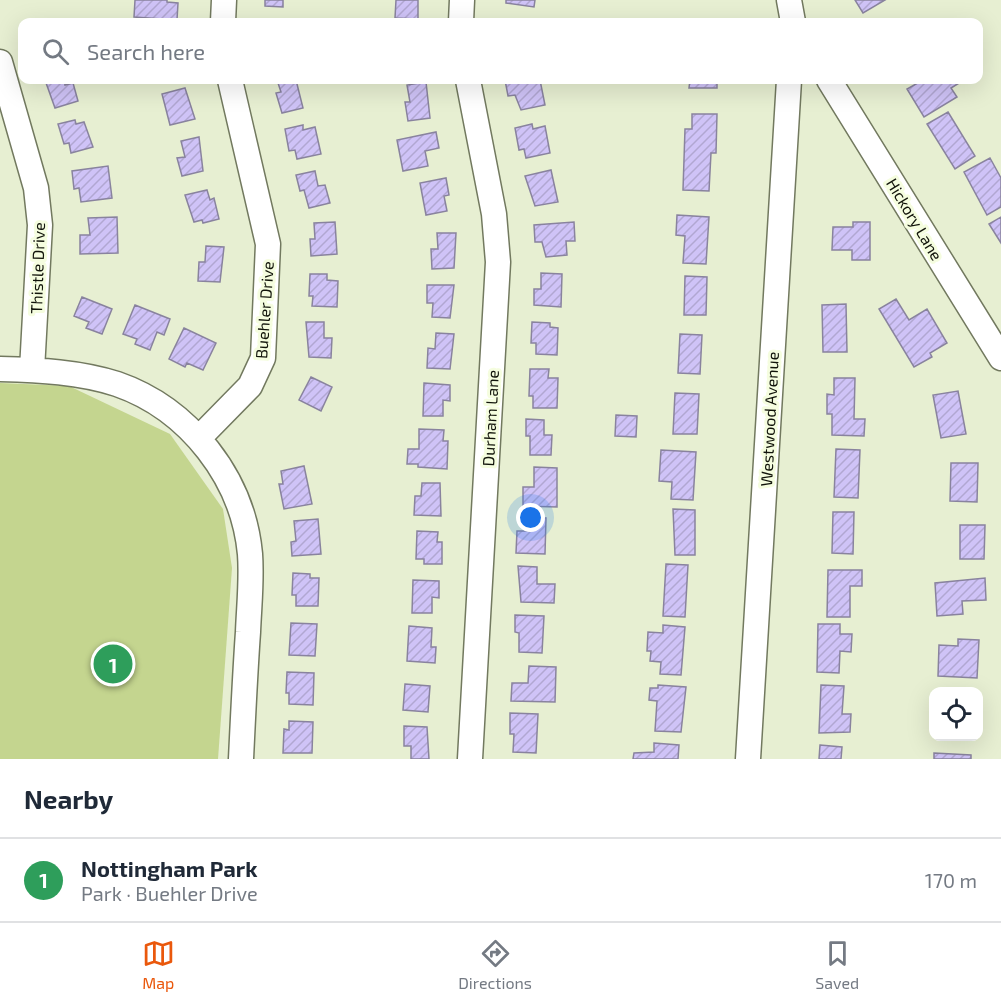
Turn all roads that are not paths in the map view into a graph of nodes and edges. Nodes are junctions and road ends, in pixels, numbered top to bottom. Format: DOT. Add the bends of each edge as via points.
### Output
graph roads {
  1 [pos="224,0"];
  2 [pos="462,0"];
  3 [pos="789,0"];
  4 [pos="223,18"];
  5 [pos="461,18"];
  6 [pos="792,18"];
  7 [pos="0,62"];
  8 [pos="231,84"];
  9 [pos="469,84"];
  10 [pos="789,84"];
  11 [pos="831,84"];
  12 [pos="1001,358"];
  13 [pos="0,369"];
  14 [pos="32,370"];
  15 [pos="199,438"];
  16 [pos="241,759"];
  17 [pos="470,759"];
  18 [pos="748,759"];
  1 -- 4 [label="street"];
  2 -- 5 [label="street"];
  3 -- 6 [label="street"];
  7 -- 14 [label="street, Thistle Drive" via="36,188 40,225"];
  8 -- 15 [label="street, Buehler Drive" via="268,244 263,358 250,386"];
  9 -- 17 [label="street, Durham Lane" via="494,214 498,262"];
  10 -- 18 [label="street, Westwood Avenue"];
  11 -- 12 [label="street, Hickory Lane"];
  13 -- 14 [label="street"];
  14 -- 15 [label="street" via="118,385 163,407"];
  15 -- 16 [label="street" via="228,480 241,509 249,543 251,582"];
}
